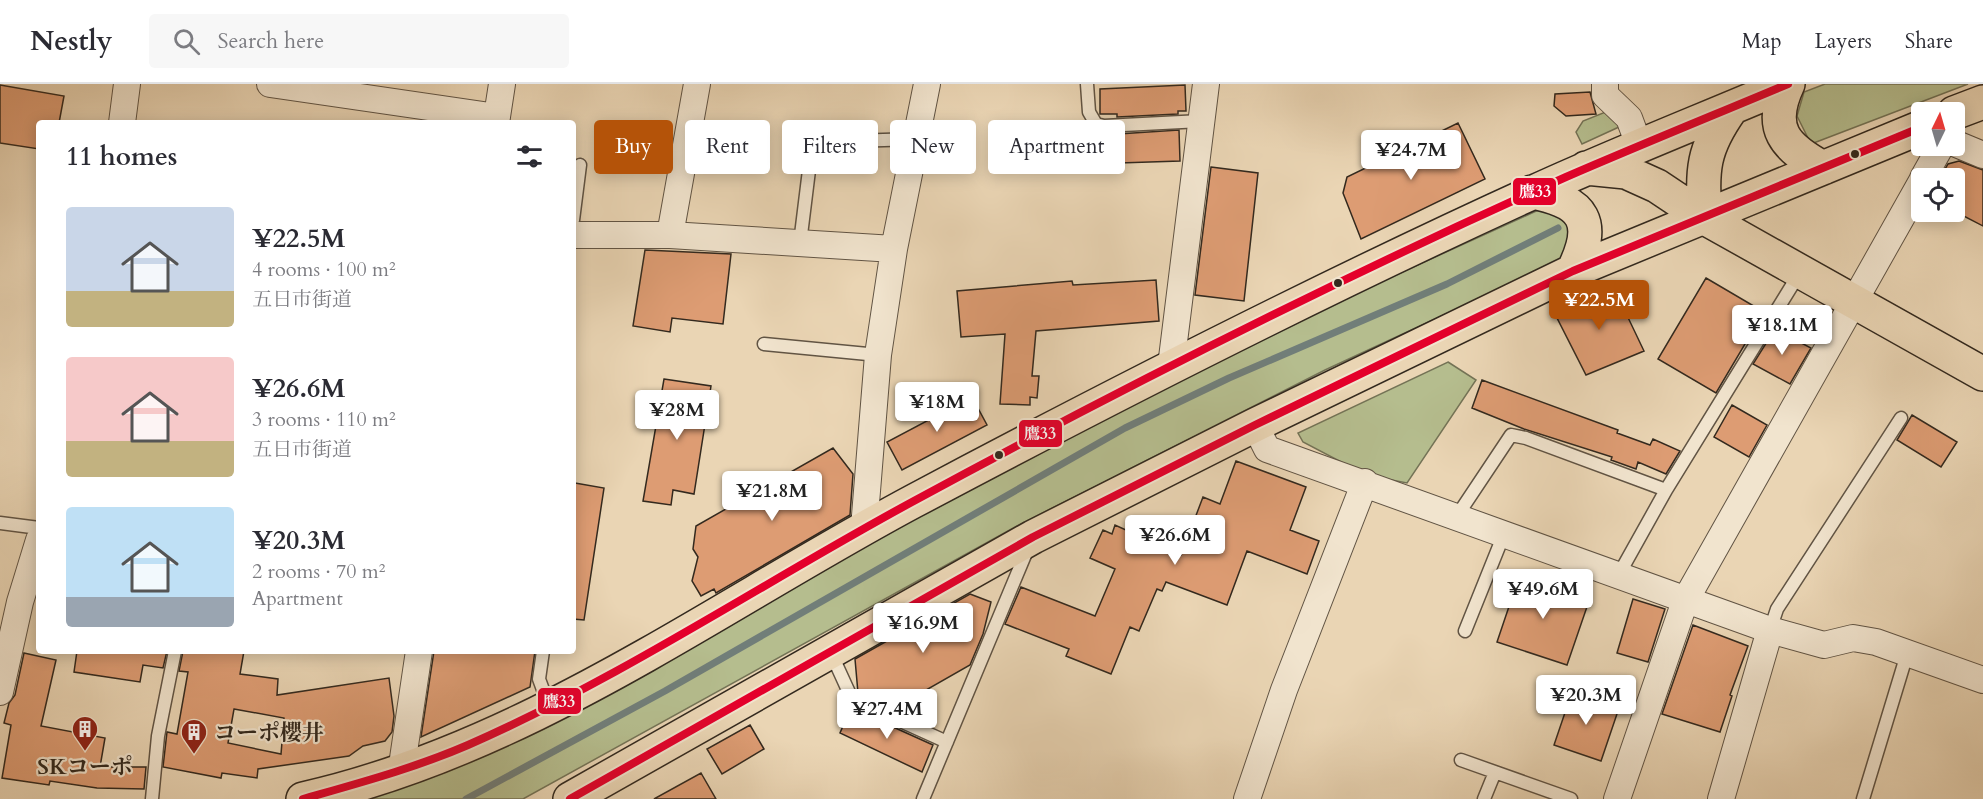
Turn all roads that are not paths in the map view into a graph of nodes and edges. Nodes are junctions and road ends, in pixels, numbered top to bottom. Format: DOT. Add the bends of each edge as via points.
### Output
graph roads {
  1 [pos="127,84"];
  2 [pos="270,84"];
  3 [pos="502,84"];
  4 [pos="697,84"];
  5 [pos="927,84"];
  6 [pos="1087,84"];
  7 [pos="1206,84"];
  8 [pos="1605,84"];
  9 [pos="1788,84"];
  10 [pos="1983,102"];
  11 [pos="1731,109"];
  12 [pos="1965,109"];
  13 [pos="122,120"];
  14 [pos="497,120"];
  15 [pos="919,120"];
  16 [pos="1201,122"];
  17 [pos="1911,132"];
  18 [pos="890,140"];
  19 [pos="1639,145"];
  20 [pos="1965,148"];
  21 [pos="1983,155"];
  22 [pos="580,165"];
  23 [pos="1586,168"];
  24 [pos="1823,168"];
  25 [pos="908,174"];
  26 [pos="1532,192"];
  27 [pos="576,196"];
  28 [pos="1911,200"];
  29 [pos="1705,218"];
  30 [pos="576,235"];
  31 [pos="670,235"];
  32 [pos="800,243"];
  33 [pos="894,249"];
  34 [pos="1573,271"];
  35 [pos="1799,273"];
  36 [pos="1854,303"];
  37 [pos="764,344"];
  38 [pos="878,355"];
  39 [pos="1172,366"];
  40 [pos="1983,374"];
  41 [pos="1901,418"];
  42 [pos="1255,425"];
  43 [pos="1365,482"];
  44 [pos="1666,490"];
  45 [pos="1457,516"];
  46 [pos="0,523"];
  47 [pos="36,528"];
  48 [pos="864,528"];
  49 [pos="1504,534"];
  50 [pos="1033,537"];
  51 [pos="36,550"];
  52 [pos="1618,576"];
  53 [pos="1685,600"];
  54 [pos="1770,630"];
  55 [pos="1465,631"];
  56 [pos="831,653"];
  57 [pos="174,654"];
  58 [pos="419,654"];
  59 [pos="543,654"];
  60 [pos="1908,654"];
  61 [pos="1983,680"];
  62 [pos="0,692"];
  63 [pos="550,707"];
  64 [pos="946,742"];
  65 [pos="1461,760"];
  66 [pos="401,772"];
  67 [pos="1495,772"];
  68 [pos="152,799"];
  69 [pos="303,799"];
  70 [pos="570,799"];
  71 [pos="923,799"];
  72 [pos="1247,799"];
  73 [pos="1484,799"];
  74 [pos="1571,799"];
  75 [pos="1617,799"];
  76 [pos="1721,799"];
  77 [pos="1863,799"];
  1 -- 13 [label="street"];
  2 -- 14 [label="street"];
  3 -- 14 [label="street"];
  4 -- 31 [label="street"];
  5 -- 15 [label="street"];
  6 -- 16 [label="lane" via="1089,112 1096,124"];
  7 -- 16 [label="street"];
  8 -- 19 [label="street" via="1605,95 1629,118"];
  9 -- 11 [label="main road"];
  9 -- 24 [label="main road" via="1778,114 1779,128 1798,154"];
  10 -- 12 [label="main road"];
  11 -- 19 [label="main road"];
  11 -- 29 [label="main road" via="1714,133 1703,167"];
  16 -- 39 [label="street"];
  17 -- 24 [label="main road"];
  18 -- 32 [label="lane" via="821,142 815,147"];
  19 -- 23 [label="main road"];
  20 -- 21 [label="street"];
  22 -- 27 [label="lane"];
  23 -- 26 [label="main road"];
  23 -- 29 [label="main road" via="1626,172 1657,186"];
  24 -- 29 [label="main road"];
  25 -- 33 [label="street"];
  26 -- 34 [label="main road" via="1558,197 1581,212 1586,239"];
  26 -- 39 [label="main road"];
  28 -- 36 [label="street"];
  29 -- 34 [label="main road"];
  29 -- 35 [label="main road"];
  30 -- 31 [label="street"];
  31 -- 32 [label="street"];
  32 -- 33 [label="street"];
  33 -- 38 [label="street"];
  34 -- 42 [label="main road"];
  35 -- 36 [label="main road"];
  35 -- 44 [label="lane"];
  36 -- 40 [label="main road"];
  36 -- 53 [label="street"];
  37 -- 38 [label="lane"];
  38 -- 48 [label="street"];
  39 -- 48 [label="main road"];
  41 -- 54 [label="lane" via="1777,609"];
  42 -- 43 [label="street" via="1267,449"];
  42 -- 50 [label="main road"];
  43 -- 45 [label="street"];
  43 -- 72 [label="street" via="1284,690"];
  44 -- 45 [label="lane" via="1511,435"];
  44 -- 52 [label="lane"];
  45 -- 49 [label="street"];
  46 -- 47 [label="lane"];
  48 -- 63 [label="main road"];
  49 -- 52 [label="street"];
  49 -- 55 [label="lane"];
  50 -- 56 [label="main road"];
  50 -- 64 [label="lane"];
  51 -- 62 [label="street"];
  52 -- 53 [label="street"];
  53 -- 54 [label="street"];
  53 -- 75 [label="street"];
  54 -- 60 [label="street" via="1824,645 1853,638"];
  54 -- 76 [label="street"];
  56 -- 64 [label="lane" via="852,699"];
  56 -- 70 [label="main road"];
  57 -- 68 [label="lane" via="158,736"];
  58 -- 66 [label="street"];
  59 -- 63 [label="lane" via="539,679"];
  60 -- 61 [label="street"];
  60 -- 77 [label="lane"];
  63 -- 66 [label="main road" via="480,741"];
  64 -- 71 [label="lane"];
  65 -- 67 [label="lane"];
  66 -- 69 [label="main road"];
  67 -- 73 [label="lane"];
  67 -- 74 [label="lane"];
}
